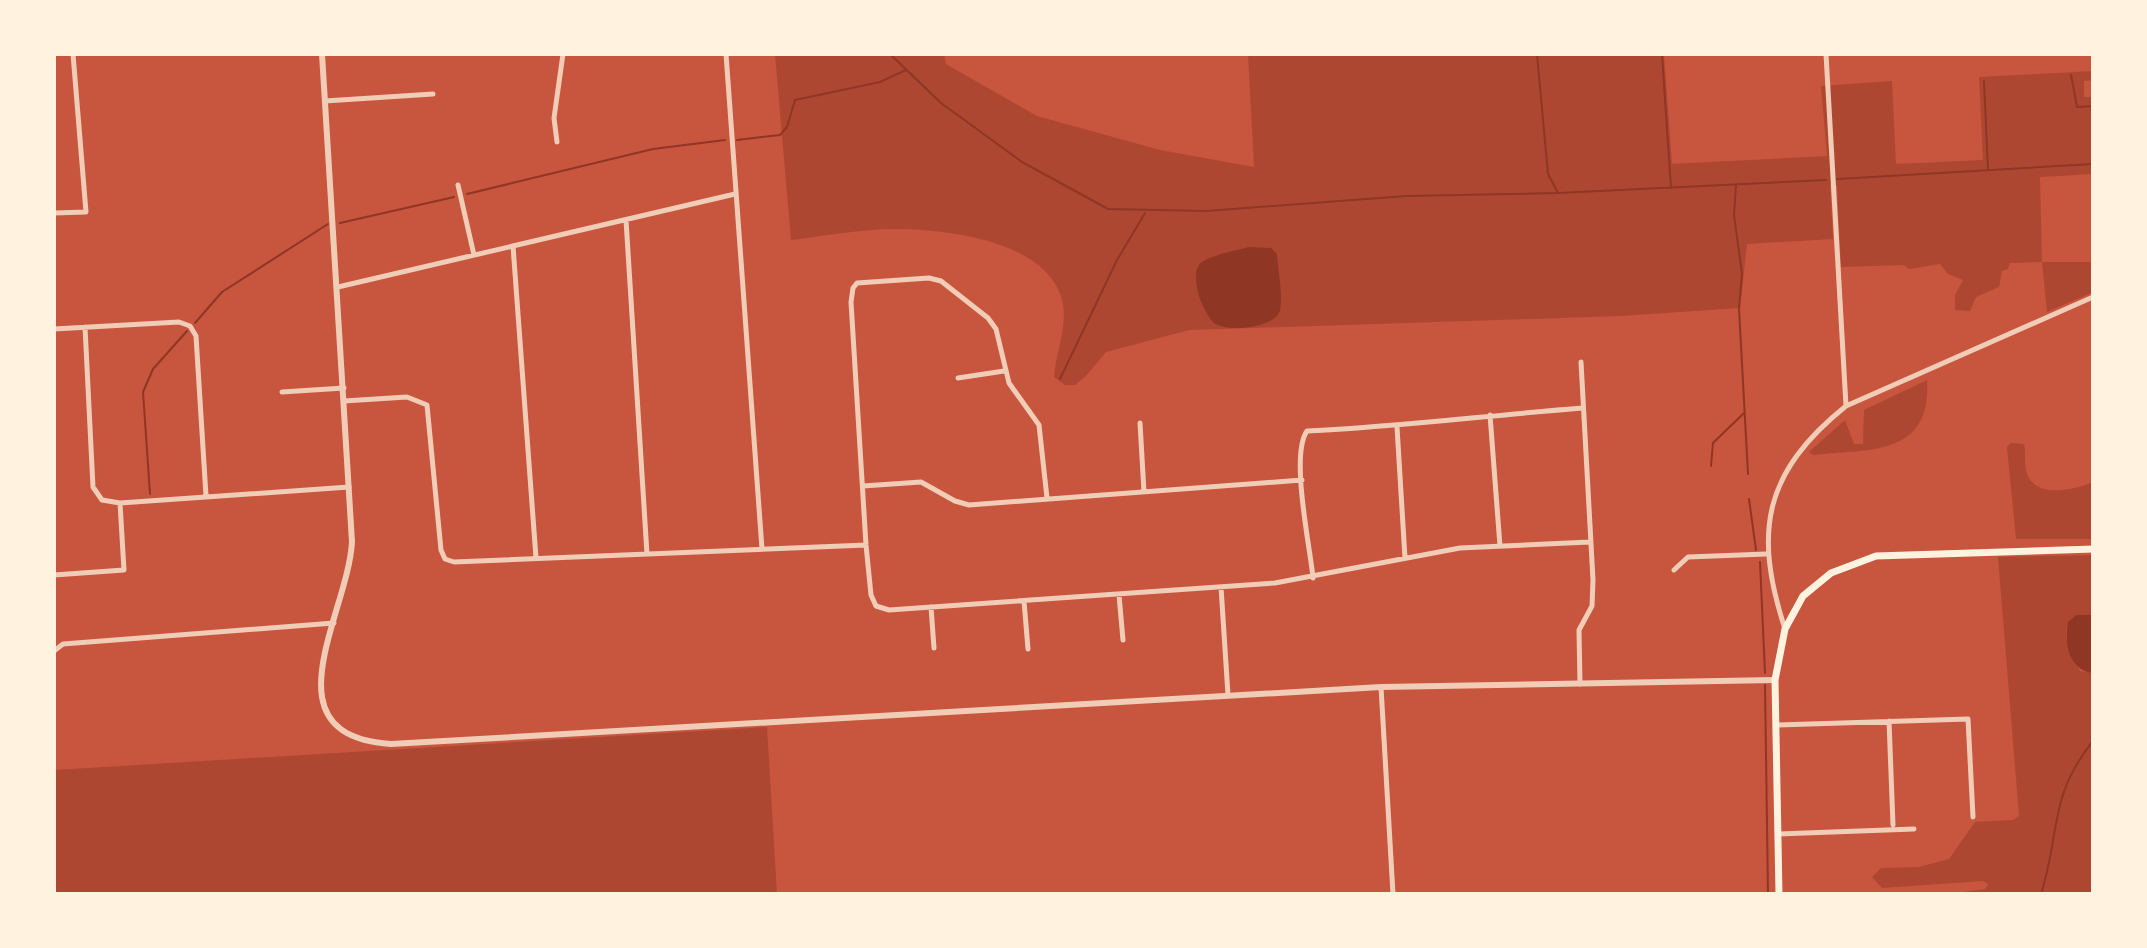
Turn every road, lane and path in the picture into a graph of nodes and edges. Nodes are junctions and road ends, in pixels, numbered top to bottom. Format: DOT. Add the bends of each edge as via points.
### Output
graph roads {
  1 [pos="73,54"];
  2 [pos="322,54"];
  3 [pos="563,54"];
  4 [pos="726,54"];
  5 [pos="1826,54"];
  6 [pos="433,94"];
  7 [pos="325,101"];
  8 [pos="557,142"];
  9 [pos="458,185"];
  10 [pos="735,194"];
  11 [pos="54,213"];
  12 [pos="626,220"];
  13 [pos="513,246"];
  14 [pos="474,255"];
  15 [pos="338,287"];
  16 [pos="2093,297"];
  17 [pos="85,327"];
  18 [pos="54,329"];
  19 [pos="1581,362"];
  20 [pos="1004,371"];
  21 [pos="958,378"];
  22 [pos="344,388"];
  23 [pos="282,392"];
  24 [pos="344,401"];
  25 [pos="1846,406"];
  26 [pos="1583,408"];
  27 [pos="1490,415"];
  28 [pos="1140,423"];
  29 [pos="1397,427"];
  30 [pos="1302,480"];
  31 [pos="863,486"];
  32 [pos="349,487"];
  33 [pos="1144,492"];
  34 [pos="206,496"];
  35 [pos="1047,498"];
  36 [pos="120,503"];
  37 [pos="1590,542"];
  38 [pos="866,545"];
  39 [pos="1500,546"];
  40 [pos="762,549"];
  41 [pos="2093,549"];
  42 [pos="647,554"];
  43 [pos="1766,554"];
  44 [pos="536,558"];
  45 [pos="1405,558"];
  46 [pos="1674,570"];
  47 [pos="54,575"];
  48 [pos="1313,578"];
  49 [pos="1221,587"];
  50 [pos="1119,595"];
  51 [pos="1024,601"];
  52 [pos="931,607"];
  53 [pos="334,623"];
  54 [pos="1785,629"];
  55 [pos="1123,640"];
  56 [pos="934,648"];
  57 [pos="1028,649"];
  58 [pos="54,651"];
  59 [pos="1775,680"];
  60 [pos="1580,685"];
  61 [pos="1381,687"];
  62 [pos="1228,695"];
  63 [pos="1889,721"];
  64 [pos="1776,725"];
  65 [pos="1973,817"];
  66 [pos="1893,825"];
  67 [pos="1914,829"];
  68 [pos="1778,834"];
  69 [pos="1393,894"];
  70 [pos="1779,894"];
  1 -- 11 [label="street" via="86,212"];
  2 -- 7 [label="street"];
  3 -- 8 [label="street" via="554,118"];
  4 -- 10 [label="street"];
  5 -- 25 [label="street"];
  6 -- 7 [label="street"];
  7 -- 15 [label="street"];
  9 -- 14 [label="street"];
  10 -- 12 [label="street"];
  10 -- 40 [label="street"];
  12 -- 13 [label="street"];
  12 -- 42 [label="street"];
  13 -- 14 [label="street"];
  13 -- 44 [label="street"];
  14 -- 15 [label="street"];
  15 -- 22 [label="street"];
  16 -- 25 [label="street"];
  17 -- 18 [label="street"];
  17 -- 34 [label="street" via="179,322 190,326 196,336"];
  17 -- 36 [label="street" via="93,487 102,500"];
  19 -- 26 [label="street"];
  20 -- 21 [label="street"];
  20 -- 31 [label="street" via="996,329 975,305 941,281 916,277 857,283 850,294"];
  20 -- 35 [label="street" via="1039,425"];
  22 -- 23 [label="street"];
  22 -- 24 [label="street"];
  24 -- 32 [label="street"];
  24 -- 44 [label="street" via="407,397 427,405 445,559"];
  25 -- 43 [label="street" via="1793,457 1776,493"];
  26 -- 27 [label="street"];
  26 -- 37 [label="street"];
  27 -- 29 [label="street"];
  27 -- 39 [label="street"];
  28 -- 33 [label="street"];
  29 -- 30 [label="street" via="1307,431 1301,440"];
  29 -- 45 [label="street"];
  30 -- 33 [label="street"];
  30 -- 48 [label="street"];
  31 -- 35 [label="street" via="921,482 969,505"];
  31 -- 38 [label="street"];
  32 -- 34 [label="street"];
  32 -- 53 [label="street" via="351,561"];
  33 -- 35 [label="street"];
  34 -- 36 [label="street"];
  36 -- 47 [label="street" via="124,570"];
  37 -- 39 [label="street"];
  37 -- 60 [label="street" via="1593,594 1579,630"];
  38 -- 40 [label="street"];
  38 -- 52 [label="street" via="876,606"];
  39 -- 45 [label="street"];
  40 -- 42 [label="street"];
  41 -- 54 [label="main road" via="1867,558 1815,585"];
  42 -- 44 [label="street"];
  43 -- 46 [label="street" via="1688,557"];
  43 -- 54 [label="street"];
  45 -- 48 [label="street"];
  48 -- 49 [label="street"];
  49 -- 50 [label="street"];
  49 -- 62 [label="street"];
  50 -- 51 [label="street"];
  50 -- 55 [label="street"];
  51 -- 52 [label="street"];
  51 -- 57 [label="street"];
  52 -- 56 [label="street"];
  53 -- 58 [label="street" via="63,644"];
  53 -- 62 [label="street" via="323,662 322,703 334,725 373,743"];
  54 -- 59 [label="main road"];
  59 -- 60 [label="street"];
  59 -- 64 [label="main road"];
  60 -- 61 [label="street"];
  61 -- 62 [label="street"];
  61 -- 69 [label="street"];
  63 -- 64 [label="street"];
  63 -- 65 [label="street" via="1968,719"];
  63 -- 66 [label="street"];
  64 -- 68 [label="main road"];
  67 -- 68 [label="street"];
  68 -- 70 [label="main road"];
}
